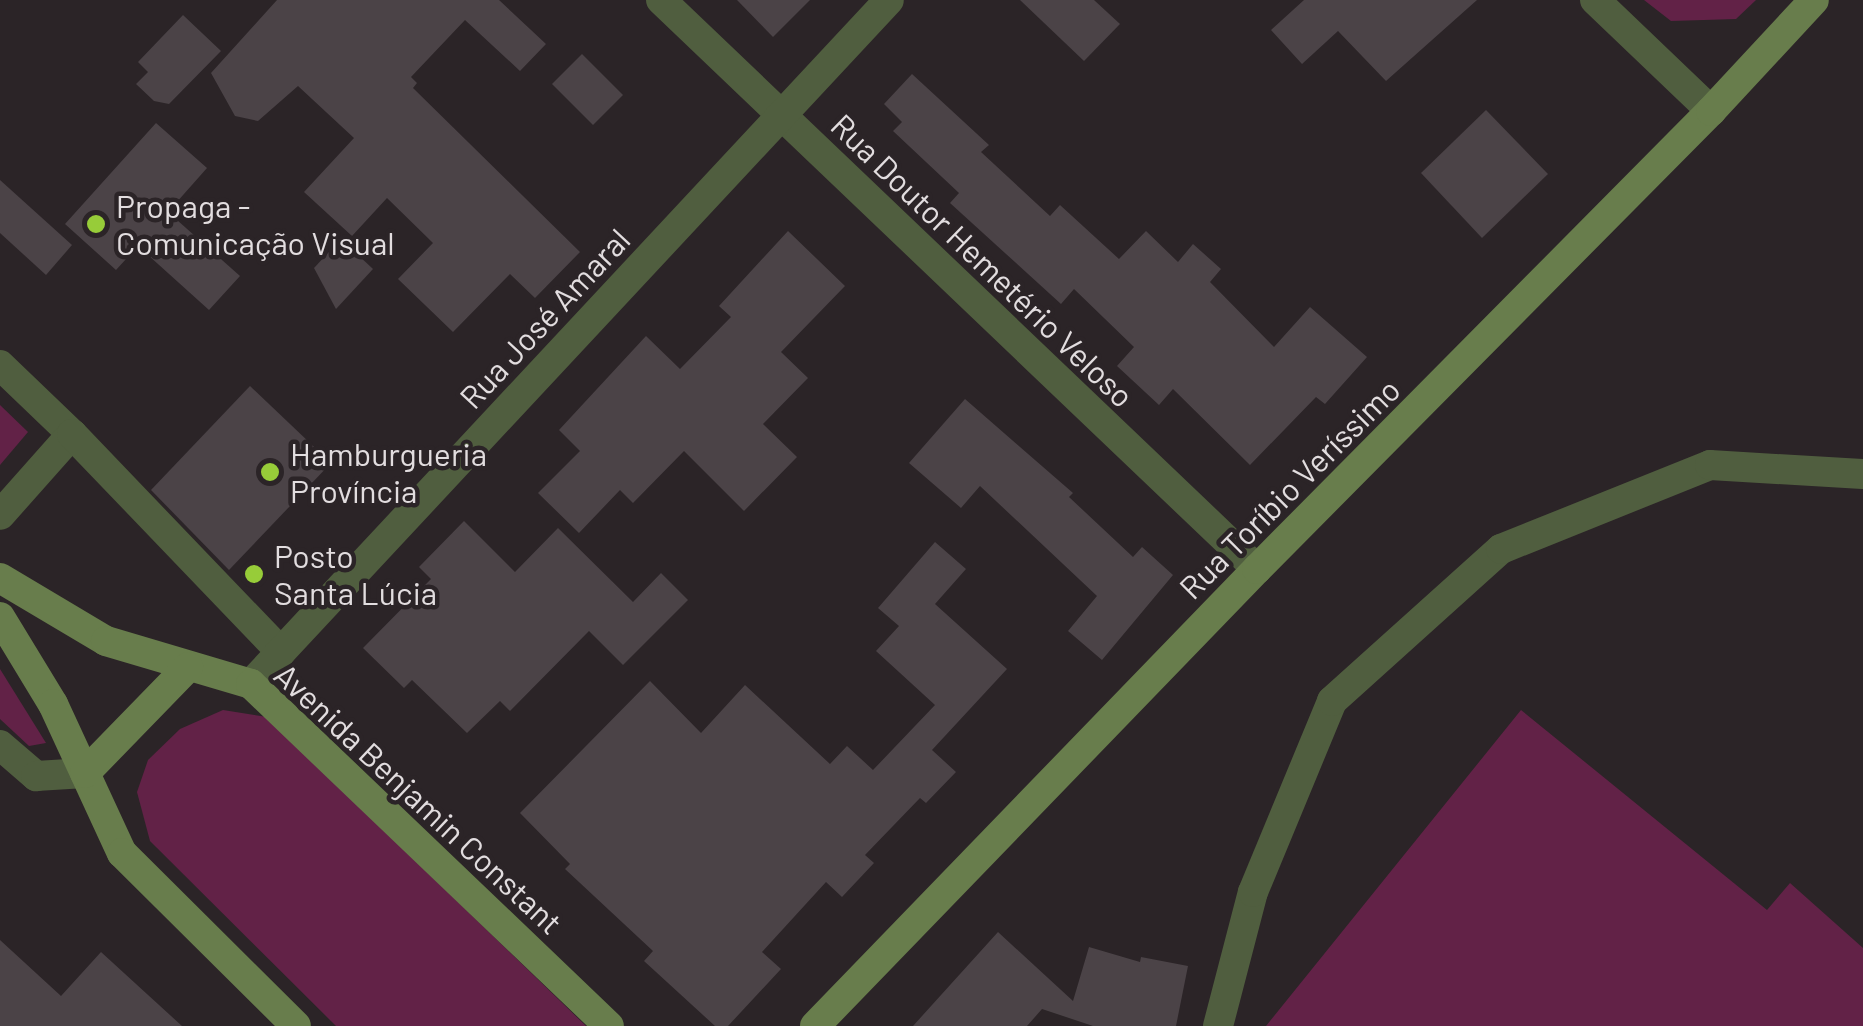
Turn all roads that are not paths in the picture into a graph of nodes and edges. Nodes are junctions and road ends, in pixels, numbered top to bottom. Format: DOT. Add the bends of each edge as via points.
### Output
graph roads {
  1 [pos="662,0"];
  2 [pos="890,0"];
  3 [pos="1595,0"];
  4 [pos="1814,0"];
  5 [pos="1712,112"];
  6 [pos="780,114"];
  7 [pos="0,365"];
  8 [pos="72,434"];
  9 [pos="1863,474"];
  10 [pos="0,515"];
  11 [pos="1257,569"];
  12 [pos="0,578"];
  13 [pos="0,617"];
  14 [pos="281,652"];
  15 [pos="188,667"];
  16 [pos="250,684"];
  17 [pos="0,745"];
  18 [pos="85,773"];
  19 [pos="296,1026"];
  20 [pos="609,1026"];
  21 [pos="816,1026"];
  22 [pos="1218,1026"];
  1 -- 6 [label="street, Rua Doutor Hemetério Veloso"];
  2 -- 6 [label="street, Rua José Amaral"];
  3 -- 5 [label="street"];
  4 -- 5 [label="main road, Rua Toríbio Veríssimo"];
  5 -- 11 [label="main road, Rua Toríbio Veríssimo"];
  6 -- 11 [label="street, Rua Doutor Hemetério Veloso"];
  6 -- 14 [label="street, Rua José Amaral"];
  7 -- 8 [label="street"];
  8 -- 10 [label="street"];
  8 -- 14 [label="street"];
  9 -- 22 [label="street" via="1710,465 1501,549 1332,701 1252,892"];
  11 -- 21 [label="main road, Rua Toríbio Veríssimo"];
  12 -- 15 [label="main road, Avenida Benjamin Constant" via="106,641"];
  13 -- 18 [label="main road"];
  14 -- 16 [label="street, Rua José Amaral"];
  15 -- 16 [label="main road, Avenida Benjamin Constant"];
  15 -- 18 [label="main road"];
  16 -- 20 [label="main road, Avenida Benjamin Constant"];
  17 -- 18 [label="street" via="36,776"];
  18 -- 19 [label="main road" via="122,854"];
}
